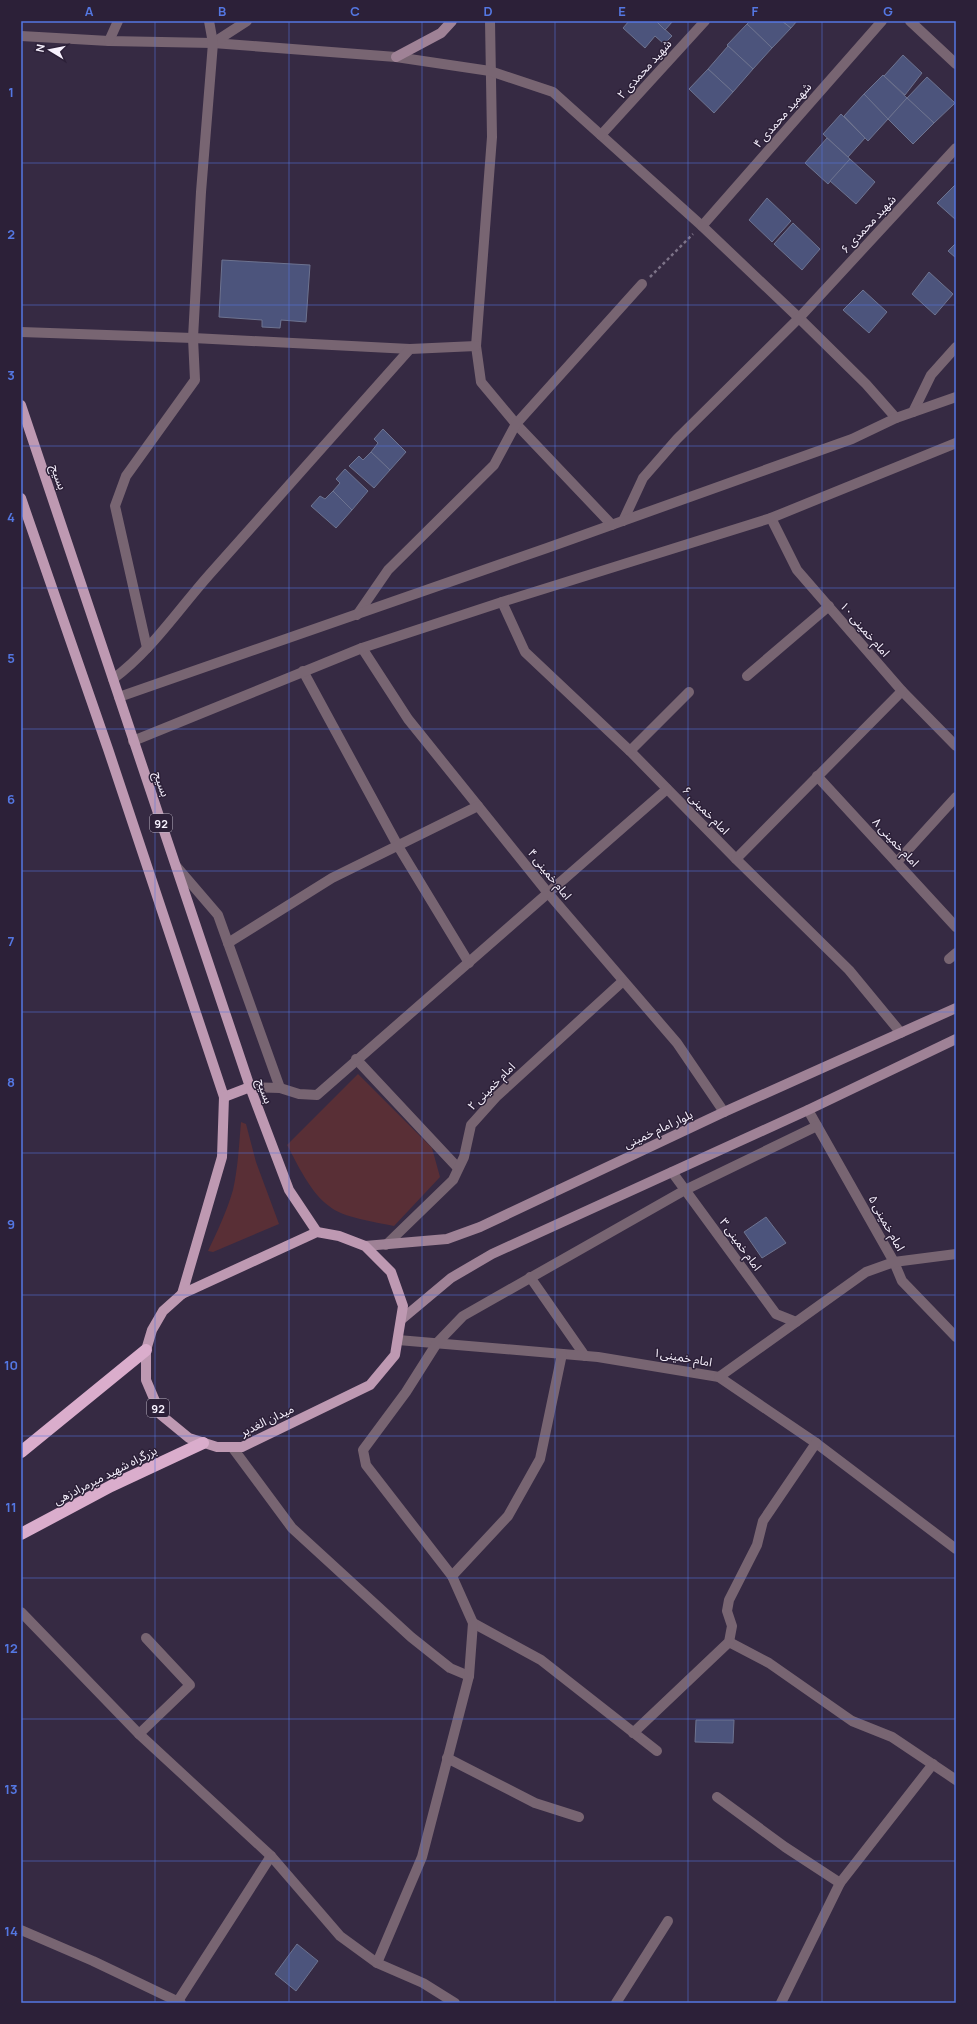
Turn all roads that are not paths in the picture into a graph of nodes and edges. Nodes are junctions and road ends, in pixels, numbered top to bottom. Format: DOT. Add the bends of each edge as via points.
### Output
graph roads {
  1 [pos="118,21"];
  2 [pos="209,21"];
  3 [pos="247,21"];
  4 [pos="452,21"];
  5 [pos="490,21"];
  6 [pos="705,21"];
  7 [pos="882,21"];
  8 [pos="910,21"];
  9 [pos="21,36"];
  10 [pos="109,41"];
  11 [pos="213,42"];
  12 [pos="396,57"];
  13 [pos="956,64"];
  14 [pos="490,71"];
  15 [pos="601,135"];
  16 [pos="956,148"];
  17 [pos="702,226"];
  18 [pos="642,284"];
  19 [pos="799,318"];
  20 [pos="21,332"];
  21 [pos="193,338"];
  22 [pos="476,346"];
  23 [pos="956,347"];
  24 [pos="410,349"];
  25 [pos="956,397"];
  26 [pos="21,406"];
  27 [pos="913,412"];
  28 [pos="896,418"];
  29 [pos="516,424"];
  30 [pos="956,443"];
  31 [pos="21,498"];
  32 [pos="771,518"];
  33 [pos="623,521"];
  34 [pos="612,525"];
  35 [pos="502,602"];
  36 [pos="829,606"];
  37 [pos="356,615"];
  38 [pos="147,648"];
  39 [pos="362,648"];
  40 [pos="303,671"];
  41 [pos="747,676"];
  42 [pos="113,679"];
  43 [pos="902,691"];
  44 [pos="689,692"];
  45 [pos="119,697"];
  46 [pos="133,740"];
  47 [pos="956,746"];
  48 [pos="630,751"];
  49 [pos="817,776"];
  50 [pos="667,788"];
  51 [pos="956,797"];
  52 [pos="478,806"];
  53 [pos="398,846"];
  54 [pos="736,860"];
  55 [pos="896,862"];
  56 [pos="176,866"];
  57 [pos="548,893"];
  58 [pos="956,927"];
  59 [pos="228,943"];
  60 [pos="469,963"];
  61 [pos="623,981"];
  62 [pos="956,1008"];
  63 [pos="900,1033"];
  64 [pos="956,1039"];
  65 [pos="356,1059"];
  66 [pos="250,1087"];
  67 [pos="280,1088"];
  68 [pos="224,1097"];
  69 [pos="808,1110"];
  70 [pos="724,1112"];
  71 [pos="817,1126"];
  72 [pos="458,1168"];
  73 [pos="672,1172"];
  74 [pos="685,1190"];
  75 [pos="317,1232"];
  76 [pos="386,1245"];
  77 [pos="365,1246"];
  78 [pos="956,1254"];
  79 [pos="894,1262"];
  80 [pos="530,1277"];
  81 [pos="182,1294"];
  82 [pos="402,1319"];
  83 [pos="796,1322"];
  84 [pos="956,1337"];
  85 [pos="398,1340"];
  86 [pos="437,1343"];
  87 [pos="146,1350"];
  88 [pos="562,1354"];
  89 [pos="585,1356"];
  90 [pos="719,1377"];
  91 [pos="203,1443"];
  92 [pos="816,1443"];
  93 [pos="232,1447"];
  94 [pos="21,1452"];
  95 [pos="21,1534"];
  96 [pos="956,1549"];
  97 [pos="452,1576"];
  98 [pos="21,1612"];
  99 [pos="473,1622"];
  100 [pos="146,1638"];
  101 [pos="729,1642"];
  102 [pos="468,1676"];
  103 [pos="632,1733"];
  104 [pos="139,1734"];
  105 [pos="657,1751"];
  106 [pos="448,1758"];
  107 [pos="932,1764"];
  108 [pos="956,1780"];
  109 [pos="717,1797"];
  110 [pos="579,1817"];
  111 [pos="271,1856"];
  112 [pos="840,1883"];
  113 [pos="668,1921"];
  114 [pos="21,1930"];
  115 [pos="377,1962"];
  116 [pos="180,2002"];
  117 [pos="455,2003"];
  118 [pos="616,2003"];
  119 [pos="781,2003"];
  1 -- 10 [label="street"];
  2 -- 11 [label="street"];
  3 -- 11 [label="street"];
  4 -- 12 [label="main road" via="441,33"];
  5 -- 14 [label="street"];
  6 -- 15 [label="street, شهید محمدی ۲"];
  7 -- 17 [label="street, شهمید محمدی ۴"];
  8 -- 13 [label="street"];
  9 -- 10 [label="street"];
  10 -- 11 [label="street"];
  11 -- 12 [label="street"];
  11 -- 21 [label="street"];
  12 -- 14 [label="street"];
  14 -- 15 [label="street" via="553,92"];
  14 -- 22 [label="street" via="492,138"];
  15 -- 17 [label="street"];
  16 -- 19 [label="street, شهید محمدی ۶"];
  17 -- 19 [label="street"];
  18 -- 29 [label="street"];
  19 -- 28 [label="street" via="866,384"];
  19 -- 33 [label="street, شهید محمدی ۶" via="677,439 642,478"];
  20 -- 21 [label="street"];
  21 -- 24 [label="street"];
  21 -- 38 [label="street" via="195,380 126,476 115,506"];
  22 -- 24 [label="street"];
  22 -- 29 [label="street" via="481,382"];
  23 -- 27 [label="street" via="931,375"];
  24 -- 38 [label="street" via="195,590"];
  25 -- 27 [label="street"];
  26 -- 42 [label="main road, بسیج / 92"];
  27 -- 28 [label="street"];
  28 -- 33 [label="street" via="852,439"];
  29 -- 34 [label="street"];
  29 -- 37 [label="street" via="494,465 388,570"];
  30 -- 32 [label="street"];
  31 -- 68 [label="main road, 92"];
  32 -- 35 [label="street"];
  32 -- 36 [label="street, امام خمینی ۱۰" via="797,570"];
  33 -- 34 [label="street"];
  34 -- 37 [label="street"];
  35 -- 39 [label="street"];
  35 -- 48 [label="street, امام خمینی ۶" via="525,652"];
  36 -- 41 [label="street"];
  36 -- 43 [label="street, امام خمینی ۱۰"];
  37 -- 45 [label="street"];
  38 -- 42 [label="street" via="131,666"];
  39 -- 40 [label="street"];
  39 -- 52 [label="street, امام خمینی ۴" via="408,719"];
  40 -- 46 [label="street"];
  40 -- 53 [label="street"];
  42 -- 45 [label="main road, بسیج / 92"];
  43 -- 47 [label="street, امام خمینی ۱۰"];
  43 -- 49 [label="street"];
  44 -- 48 [label="street"];
  45 -- 46 [label="main road, بسیج / 92"];
  46 -- 56 [label="main road, بسیج / 92"];
  48 -- 50 [label="street, امام خمینی ۶"];
  49 -- 54 [label="street"];
  49 -- 55 [label="street, امام خمینی ۸"];
  50 -- 54 [label="street, امام خمینی ۶"];
  50 -- 57 [label="street"];
  51 -- 55 [label="street"];
  52 -- 53 [label="street"];
  52 -- 57 [label="street, امام خمینی ۴"];
  53 -- 59 [label="street" via="332,878"];
  53 -- 60 [label="street"];
  54 -- 63 [label="street, امام خمینی ۶" via="849,970"];
  55 -- 58 [label="street, امام خمینی ۸"];
  56 -- 59 [label="street" via="218,915"];
  56 -- 66 [label="main road, بسیج / 92"];
  57 -- 60 [label="street"];
  57 -- 61 [label="street, امام خمینی ۴"];
  59 -- 67 [label="street"];
  60 -- 65 [label="street"];
  61 -- 70 [label="street, امام خمینی ۴" via="677,1043"];
  61 -- 72 [label="street, امام خمینی ۲" via="497,1096 471,1125 464,1157"];
  62 -- 63 [label="main road, بلوار امام خمینی"];
  63 -- 70 [label="main road, بلوار امام خمینی"];
  64 -- 69 [label="main road"];
  65 -- 67 [label="street" via="317,1095 299,1094"];
  65 -- 72 [label="street"];
  66 -- 67 [label="street"];
  66 -- 68 [label="main road"];
  66 -- 75 [label="main road, بسیج / 92" via="289,1190"];
  68 -- 81 [label="main road, 92" via="222,1157"];
  69 -- 71 [label="street, امام خمینی ۵"];
  69 -- 73 [label="main road"];
  70 -- 76 [label="main road, بلوار امام خمینی" via="480,1227 447,1239"];
  71 -- 74 [label="street"];
  71 -- 79 [label="street, امام خمینی ۵"];
  72 -- 76 [label="street, امام خمینی ۲" via="452,1180"];
  73 -- 74 [label="street, امام خمینی ۳"];
  73 -- 82 [label="main road" via="492,1254 451,1278"];
  74 -- 80 [label="street"];
  74 -- 83 [label="street, امام خمینی ۳" via="776,1314"];
  75 -- 77 [label="main road, میدان الغدیر / 92" via="339,1236"];
  75 -- 81 [label="main road, میدان الغدیر / 92"];
  76 -- 77 [label="main road, بلوار امام خمینی"];
  77 -- 82 [label="main road, میدان الغدیر / 92" via="391,1272 403,1306"];
  78 -- 79 [label="street"];
  79 -- 83 [label="street" via="866,1272"];
  79 -- 84 [label="street, امام خمینی ۵" via="902,1281"];
  80 -- 86 [label="street" via="463,1316"];
  80 -- 89 [label="street"];
  81 -- 87 [label="main road, میدان الغدیر / 92" via="163,1311 152,1330"];
  82 -- 85 [label="main road, میدان الغدیر / 92"];
  83 -- 90 [label="street"];
  85 -- 86 [label="street, امام خمینی۱"];
  85 -- 93 [label="main road, میدان الغدیر / 92" via="395,1355 370,1385 242,1447"];
  86 -- 88 [label="street, امام خمینی۱"];
  86 -- 97 [label="street" via="406,1392 363,1450 366,1465"];
  87 -- 91 [label="main road, میدان الغدیر / 92" via="146,1380 162,1415 189,1438"];
  87 -- 94 [label="highway"];
  88 -- 89 [label="street, امام خمینی۱"];
  88 -- 97 [label="street" via="540,1459 508,1516"];
  89 -- 90 [label="street, امام خمینی۱"];
  90 -- 92 [label="street, امام خمینی۱"];
  91 -- 93 [label="main road, میدان الغدیر / 92" via="217,1447"];
  91 -- 95 [label="highway, بزرگراه شهید میرمرادزهی" via="112,1486"];
  92 -- 96 [label="street, امام خمینی۱"];
  92 -- 101 [label="street" via="763,1520 757,1545 729,1600 727,1611 732,1626"];
  93 -- 102 [label="street" via="292,1528 411,1638 450,1668"];
  97 -- 99 [label="street"];
  98 -- 104 [label="street"];
  99 -- 102 [label="street"];
  99 -- 103 [label="street" via="541,1660"];
  100 -- 104 [label="street" via="190,1685"];
  101 -- 103 [label="street"];
  101 -- 107 [label="street" via="768,1663 852,1721 892,1737"];
  102 -- 106 [label="street"];
  103 -- 105 [label="street"];
  104 -- 111 [label="street"];
  106 -- 110 [label="street" via="535,1803"];
  106 -- 115 [label="street" via="422,1857"];
  107 -- 108 [label="street"];
  107 -- 112 [label="street"];
  109 -- 112 [label="street" via="785,1847"];
  111 -- 115 [label="street" via="340,1936"];
  111 -- 116 [label="street"];
  112 -- 119 [label="street"];
  113 -- 118 [label="street"];
  114 -- 116 [label="street"];
  115 -- 117 [label="street"];
}
